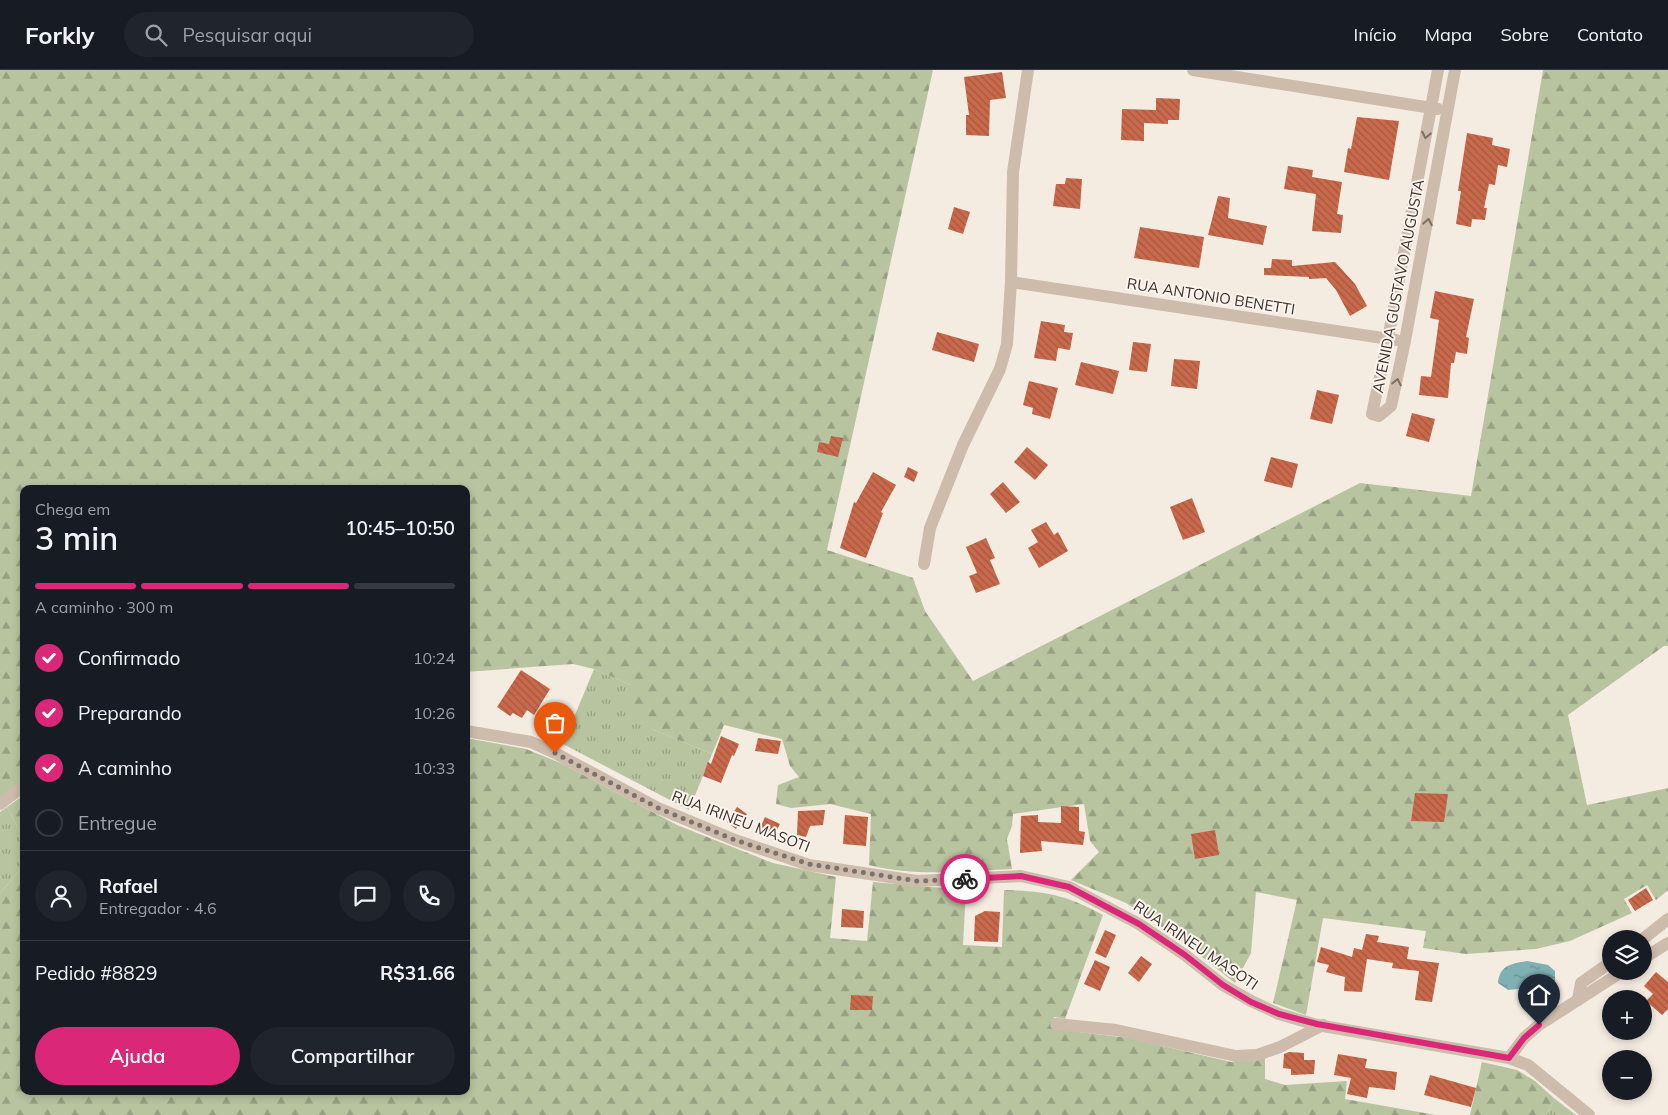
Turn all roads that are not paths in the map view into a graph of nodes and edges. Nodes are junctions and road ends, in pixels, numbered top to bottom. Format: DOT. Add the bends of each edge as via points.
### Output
graph roads {
  1 [pos="1028,70"];
  2 [pos="1193,70"];
  3 [pos="1438,70"];
  4 [pos="1455,70"];
  5 [pos="1431,108"];
  6 [pos="1449,112"];
  7 [pos="1011,282"];
  8 [pos="1388,339"];
  9 [pos="1405,341"];
  10 [pos="924,564"];
  11 [pos="470,732"];
  12 [pos="20,789"];
  13 [pos="0,804"];
  14 [pos="1668,919"];
  15 [pos="1652,932"];
  16 [pos="1668,943"];
  17 [pos="1652,953"];
  18 [pos="1602,968"];
  19 [pos="1610,980"];
  20 [pos="1578,1000"];
  21 [pos="1056,1024"];
  22 [pos="1323,1025"];
  23 [pos="1509,1058"];
  24 [pos="1589,1115"];
  1 -- 7 [label="street" via="1013,172"];
  2 -- 5 [label="street"];
  3 -- 5 [label="street, AVENIDA GUSTAVO AUGUSTA"];
  4 -- 6 [label="street, AVENIDA GUSTAVO AUGUSTA"];
  5 -- 6 [label="street"];
  5 -- 8 [label="street, AVENIDA GUSTAVO AUGUSTA, one-way"];
  9 -- 6 [label="street, AVENIDA GUSTAVO AUGUSTA, one-way"];
  7 -- 8 [label="street, RUA ANTONIO BENETTI"];
  7 -- 10 [label="street" via="1007,344 1000,369 963,445 930,528"];
  8 -- 9 [label="street, RUA ANTONIO BENETTI"];
  8 -- 9 [label="street, AVENIDA GUSTAVO AUGUSTA, one-way" via="1372,414 1379,416 1391,406"];
  11 -- 22 [label="street, RUA IRINEU MASOTI" via="531,742 658,808 743,843 809,864 917,881 1021,876 1069,887 1139,924 1251,1002 1279,1014"];
  12 -- 13 [label="street"];
  14 -- 15 [label="street"];
  16 -- 17 [label="street"];
  18 -- 20 [label="street" via="1581,983"];
  19 -- 20 [label="street"];
  20 -- 23 [label="street" via="1524,1038"];
  21 -- 22 [label="street" via="1116,1030 1236,1056 1257,1055"];
  22 -- 23 [label="street, RUA IRINEU MASOTI"];
  23 -- 24 [label="street, RUA IRINEU MASOTI" via="1528,1066"];
}
